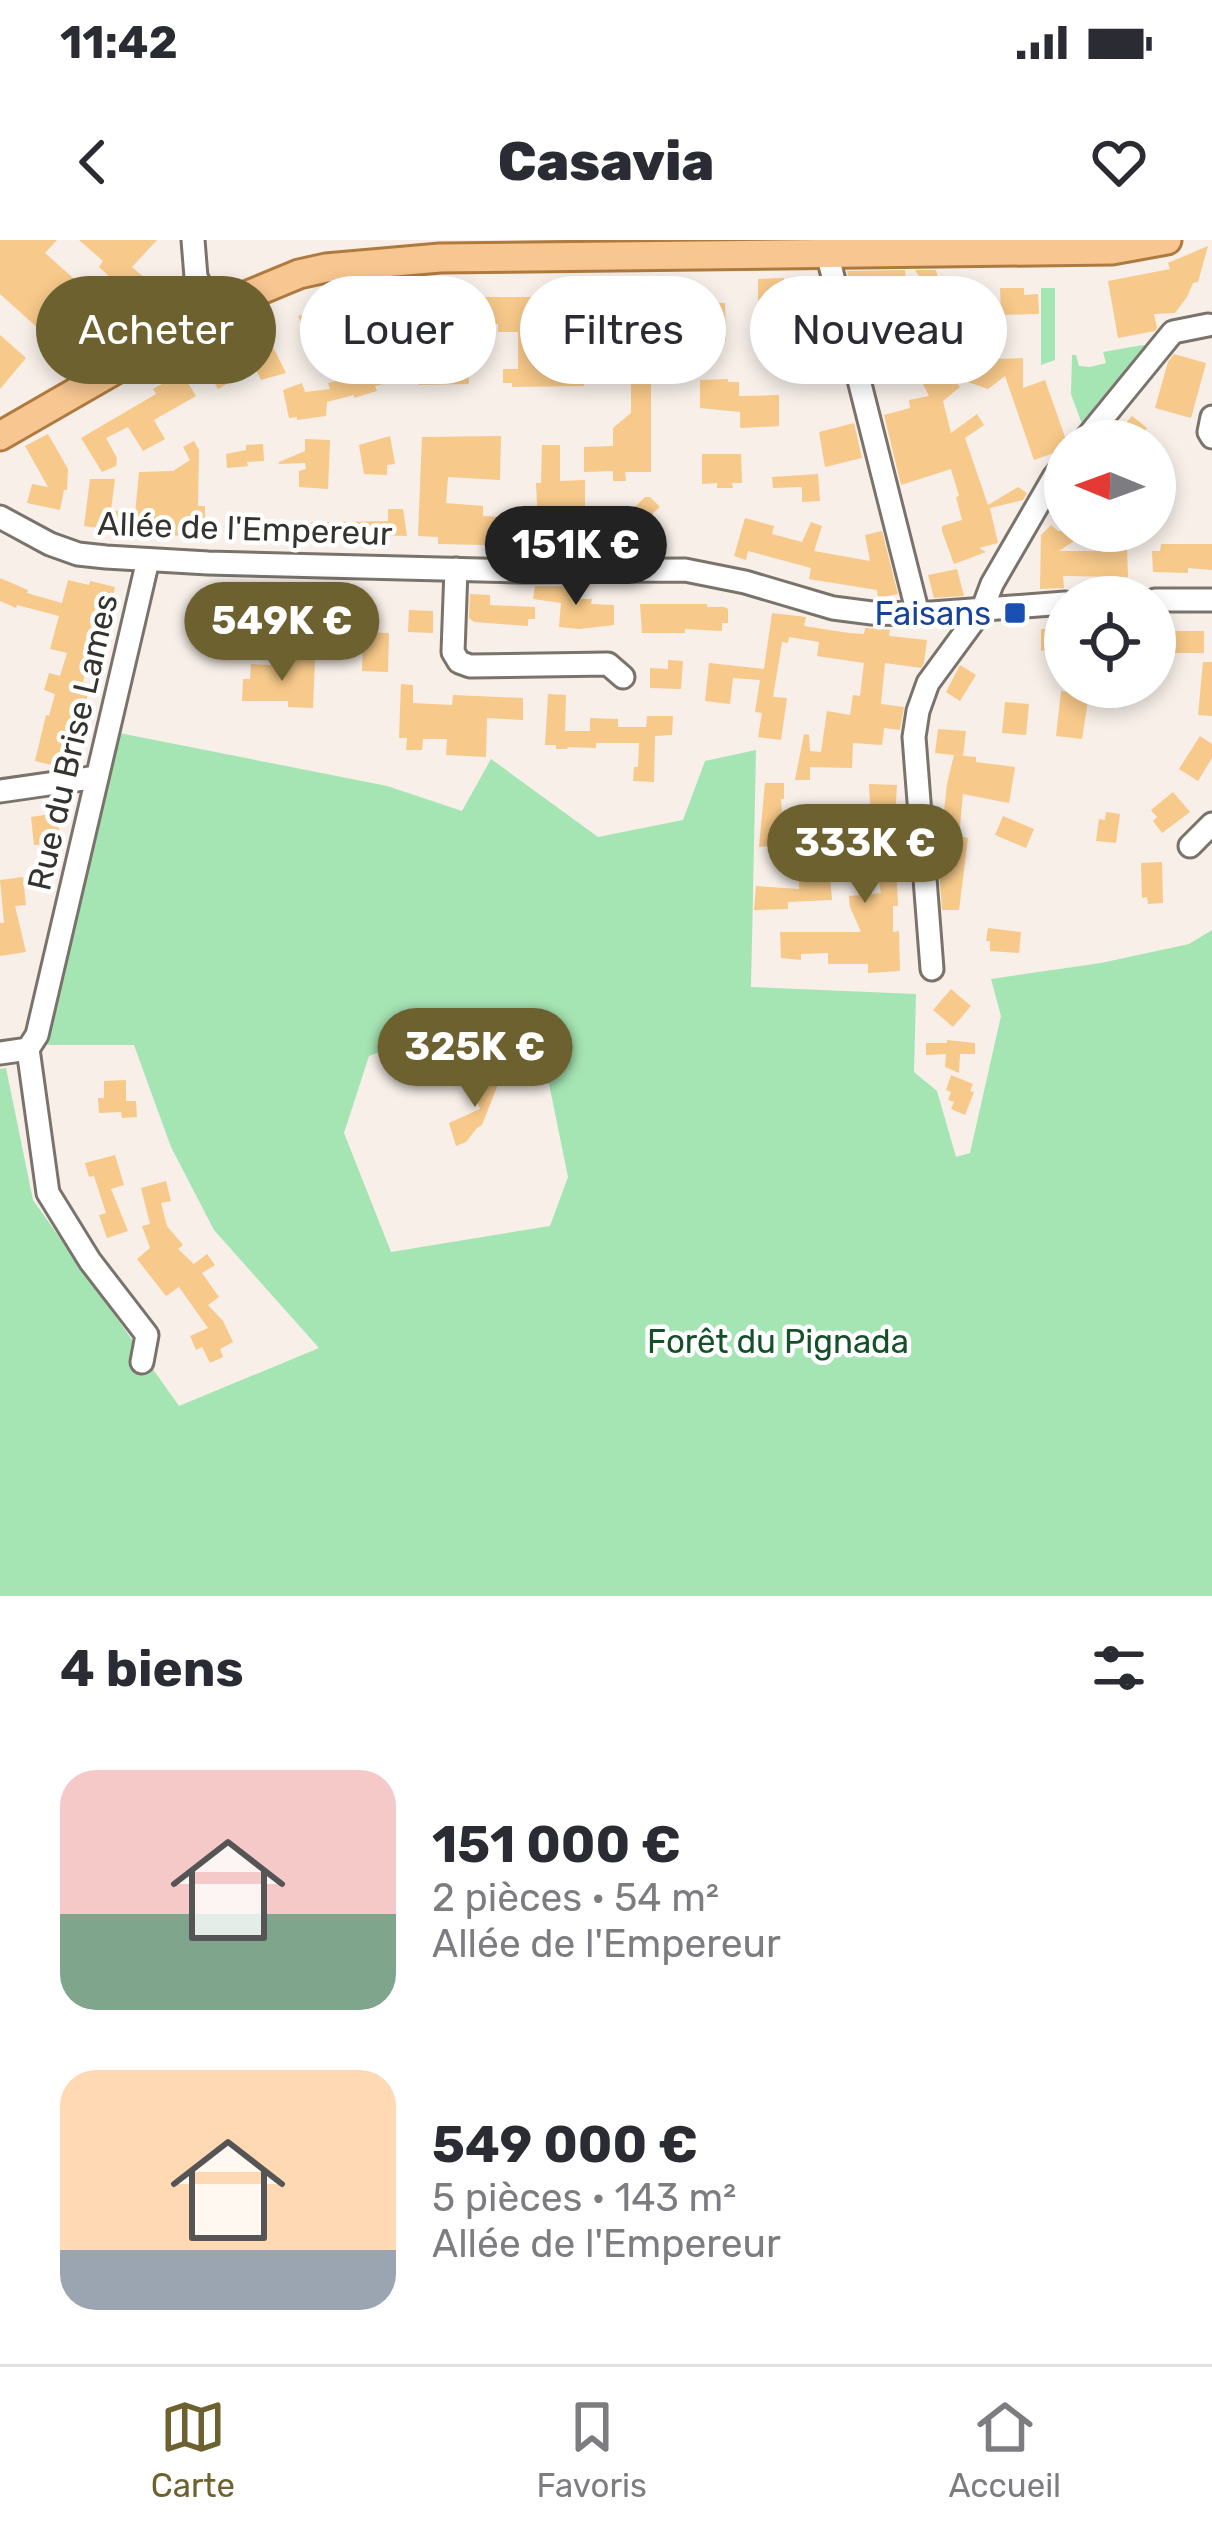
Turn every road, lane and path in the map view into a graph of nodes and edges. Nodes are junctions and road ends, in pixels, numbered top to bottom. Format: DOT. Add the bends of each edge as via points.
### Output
graph roads {
  1 [pos="193,240"];
  2 [pos="1167,240"];
  3 [pos="775,247"];
  4 [pos="609,248"];
  5 [pos="440,249"];
  6 [pos="827,253"];
  7 [pos="196,276"];
  8 [pos="276,284"];
  9 [pos="1211,325"];
  10 [pos="94,384"];
  11 [pos="1212,417"];
  12 [pos="1101,420"];
  13 [pos="0,436"];
  14 [pos="1212,437"];
  15 [pos="1044,494"];
  16 [pos="0,517"];
  17 [pos="148,560"];
  18 [pos="456,569"];
  19 [pos="1176,600"];
  20 [pos="1212,600"];
  21 [pos="1044,604"];
  22 [pos="983,608"];
  23 [pos="918,614"];
  24 [pos="623,677"];
  25 [pos="97,777"];
  26 [pos="0,791"];
  27 [pos="1212,824"];
  28 [pos="1190,846"];
  29 [pos="932,969"];
  30 [pos="28,1049"];
  31 [pos="0,1053"];
  32 [pos="142,1362"];
  1 -- 7 [label="street"];
  2 -- 6 [label="main road" via="1112,250"];
  3 -- 4 [label="main road"];
  3 -- 6 [label="main road"];
  4 -- 5 [label="main road"];
  5 -- 8 [label="main road"];
  6 -- 23 [label="street"];
  9 -- 12 [label="street" via="1173,332"];
  10 -- 13 [label="main road"];
  11 -- 14 [label="street"];
  15 -- 22 [label="street"];
  16 -- 17 [label="street, Allée de l'Empereur" via="78,554"];
  17 -- 18 [label="street, Allée de l'Empereur"];
  17 -- 25 [label="street, Rue du Brise Lames"];
  18 -- 23 [label="street, Allée de l'Empereur" via="685,570 833,608"];
  18 -- 24 [label="street" via="459,662 608,664"];
  19 -- 20 [label="street"];
  21 -- 22 [label="street, Allée de l'Empereur"];
  22 -- 23 [label="street, Allée de l'Empereur"];
  22 -- 29 [label="street" via="928,683 914,737"];
  25 -- 26 [label="street"];
  25 -- 30 [label="street, Rue du Brise Lames"];
  27 -- 28 [label="street"];
  30 -- 31 [label="street"];
  30 -- 32 [label="street" via="48,1192 147,1335"];
}
